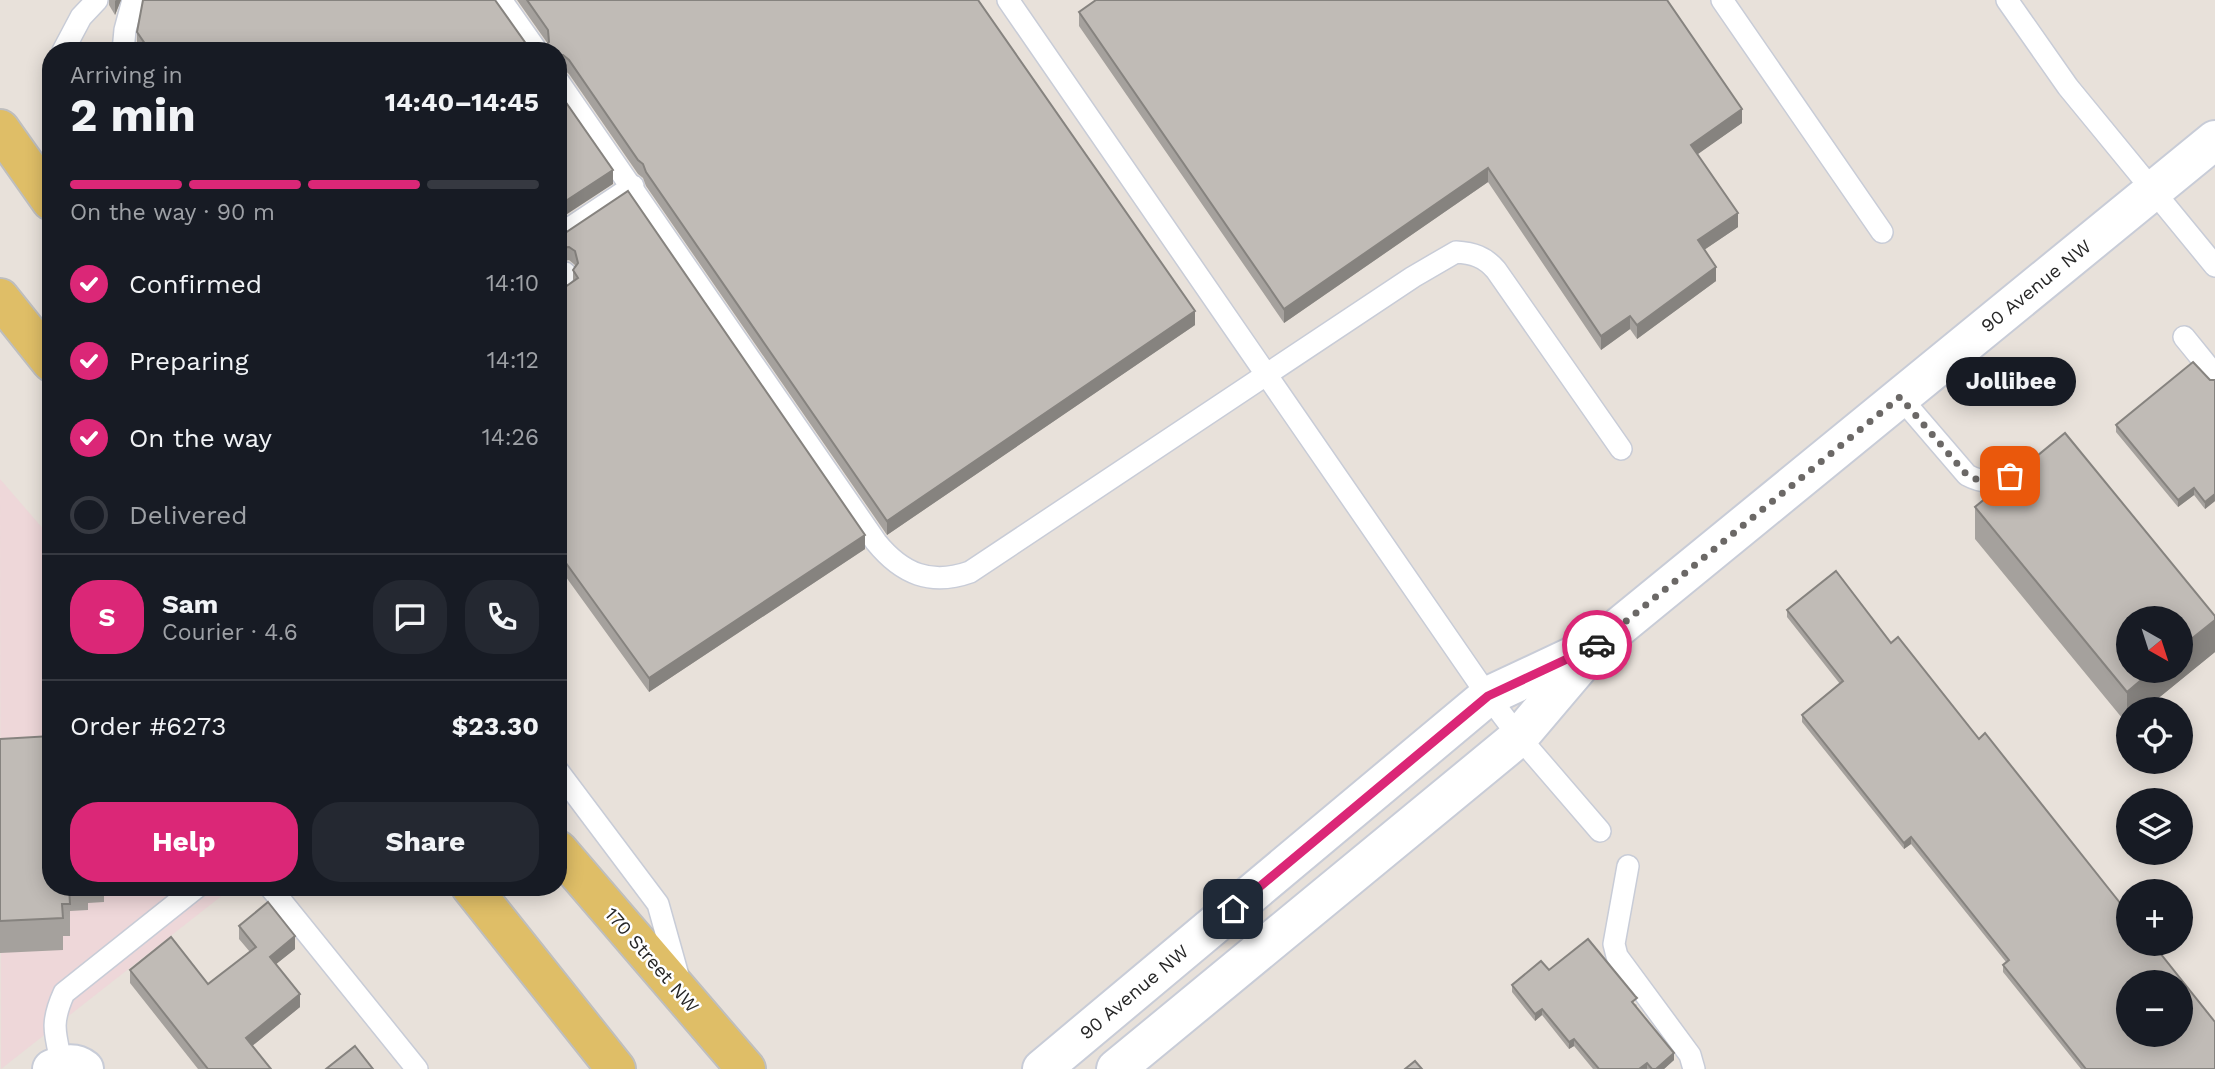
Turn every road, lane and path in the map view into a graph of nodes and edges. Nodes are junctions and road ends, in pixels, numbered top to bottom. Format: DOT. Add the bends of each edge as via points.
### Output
graph roads {
  1 [pos="97,0"];
  2 [pos="133,0"];
  3 [pos="501,0"];
  4 [pos="1008,0"];
  5 [pos="1722,0"];
  6 [pos="2007,0"];
  7 [pos="68,42"];
  8 [pos="124,42"];
  9 [pos="531,42"];
  10 [pos="567,94"];
  11 [pos="0,129"];
  12 [pos="2215,140"];
  13 [pos="632,186"];
  14 [pos="42,188"];
  15 [pos="2153,191"];
  16 [pos="567,230"];
  17 [pos="1882,232"];
  18 [pos="2215,266"];
  19 [pos="0,298"];
  20 [pos="2184,337"];
  21 [pos="42,351"];
  22 [pos="1267,375"];
  23 [pos="2215,375"];
  24 [pos="1900,397"];
  25 [pos="1621,449"];
  26 [pos="2010,476"];
  27 [pos="1597,645"];
  28 [pos="1488,696"];
  29 [pos="1519,737"];
  30 [pos="567,783"];
  31 [pos="1600,831"];
  32 [pos="567,861"];
  33 [pos="1628,866"];
  34 [pos="186,896"];
  35 [pos="277,896"];
  36 [pos="478,896"];
  37 [pos="684,998"];
  38 [pos="66,1068"];
  39 [pos="417,1069"];
  40 [pos="616,1069"];
  41 [pos="746,1069"];
  42 [pos="1042,1069"];
  43 [pos="1116,1069"];
  44 [pos="1693,1069"];
  1 -- 7 [label="lane"];
  2 -- 8 [label="lane"];
  3 -- 9 [label="lane"];
  4 -- 22 [label="lane"];
  5 -- 17 [label="lane"];
  6 -- 15 [label="lane" via="2068,87"];
  10 -- 13 [label="lane"];
  11 -- 14 [label="main road"];
  12 -- 15 [label="street, 90 Avenue NW"];
  13 -- 16 [label="lane"];
  13 -- 22 [label="lane" via="876,542 886,555 925,577 940,580 970,572"];
  15 -- 18 [label="lane"];
  15 -- 24 [label="street, 90 Avenue NW"];
  19 -- 21 [label="main road"];
  20 -- 23 [label="lane"];
  22 -- 25 [label="lane" via="1441,259 1456,252 1469,253 1489,261 1496,270"];
  22 -- 28 [label="lane"];
  24 -- 26 [label="lane" via="1967,475 1988,482"];
  24 -- 27 [label="street, 90 Avenue NW"];
  27 -- 28 [label="street, 90 Avenue NW"];
  27 -- 29 [label="street, 90 Avenue NW"];
  28 -- 29 [label="lane"];
  28 -- 42 [label="street, 90 Avenue NW"];
  29 -- 31 [label="lane"];
  29 -- 43 [label="street, 90 Avenue NW"];
  30 -- 37 [label="lane" via="658,904"];
  32 -- 37 [label="main road, 170 Street NW"];
  33 -- 44 [label="lane" via="1614,944 1617,956 1690,1055"];
  34 -- 38 [label="lane" via="64,993 55,1013 55,1030"];
  35 -- 39 [label="lane"];
  36 -- 40 [label="main road"];
  37 -- 41 [label="main road, 170 Street NW"];
}
